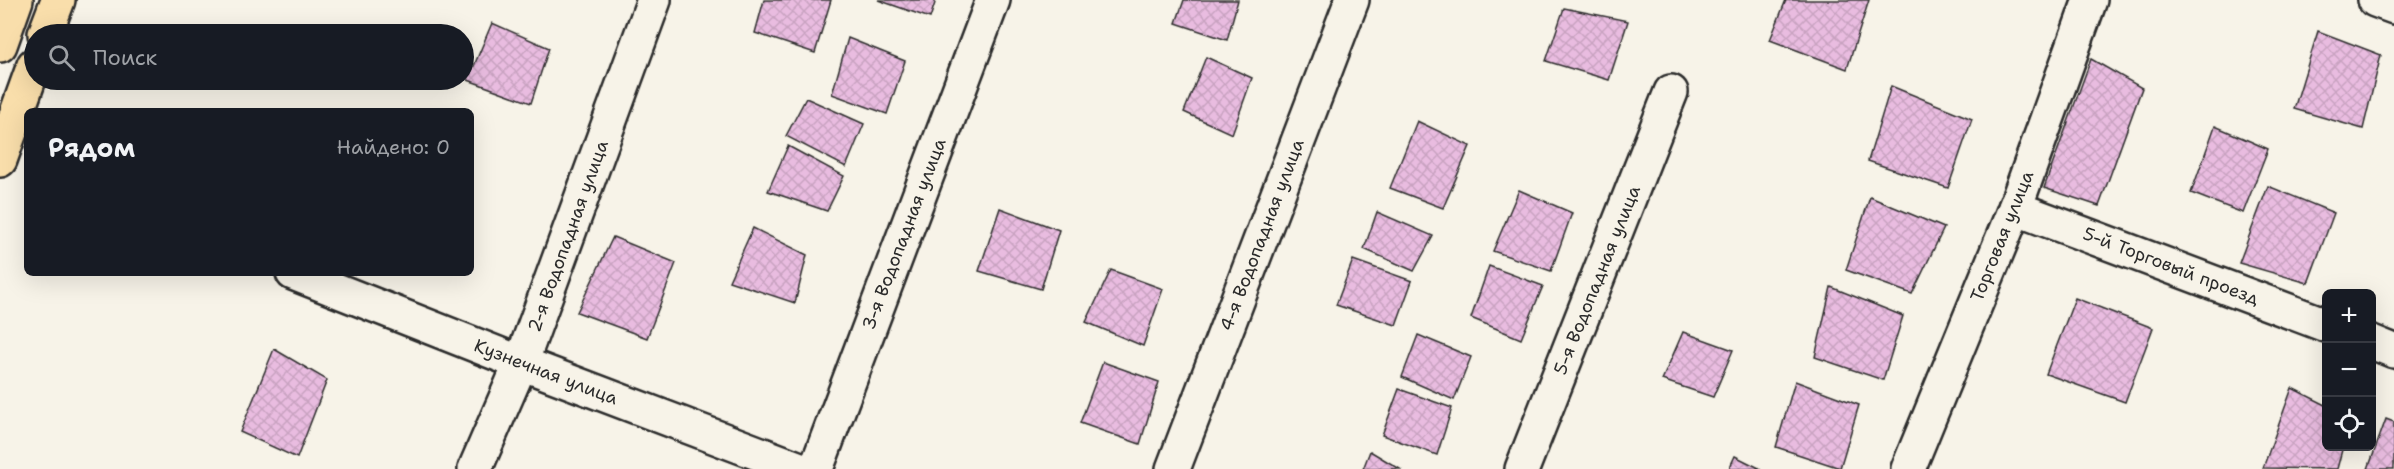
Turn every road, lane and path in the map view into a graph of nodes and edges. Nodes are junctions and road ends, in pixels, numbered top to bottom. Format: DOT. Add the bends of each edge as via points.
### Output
graph roads {
  1 [pos="16,0"];
  2 [pos="58,0"];
  3 [pos="654,0"];
  4 [pos="993,0"];
  5 [pos="1352,0"];
  6 [pos="2090,0"];
  7 [pos="2375,0"];
  8 [pos="2394,7"];
  9 [pos="49,24"];
  10 [pos="0,45"];
  11 [pos="25,90"];
  12 [pos="1671,92"];
  13 [pos="0,160"];
  14 [pos="2015,208"];
  15 [pos="301,276"];
  16 [pos="2322,323"];
  17 [pos="2374,343"];
  18 [pos="2394,351"];
  19 [pos="521,363"];
  20 [pos="475,469"];
  21 [pos="800,469"];
  22 [pos="816,469"];
  23 [pos="1173,469"];
  24 [pos="1522,469"];
  25 [pos="1908,469"];
  1 -- 10 [label="main road"];
  2 -- 9 [label="main road"];
  3 -- 19 [label="street, 2-я Водопадная улица"];
  4 -- 22 [label="street, 3-я Водопадная улица"];
  5 -- 23 [label="street, 4-я Водопадная улица"];
  6 -- 14 [label="street, Торговая улица"];
  7 -- 8 [label="street"];
  11 -- 13 [label="main road"];
  12 -- 24 [label="street, 5-я Водопадная улица"];
  14 -- 16 [label="street, 5-й Торговый проезд"];
  14 -- 25 [label="street, Торговая улица"];
  15 -- 19 [label="street, Кузнечная улица"];
  17 -- 18 [label="street"];
  19 -- 20 [label="street, 2-я Водопадная улица"];
  19 -- 21 [label="street, Кузнечная улица"];
}
